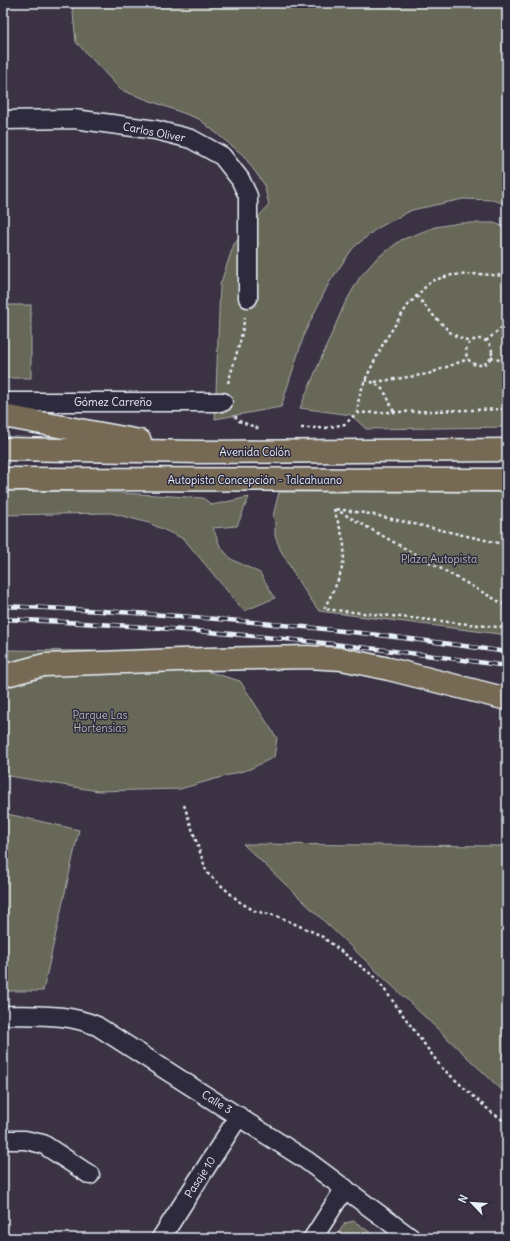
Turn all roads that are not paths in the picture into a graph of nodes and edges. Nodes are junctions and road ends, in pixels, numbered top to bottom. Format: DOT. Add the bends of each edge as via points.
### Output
graph roads {
  1 [pos="3,120"];
  2 [pos="248,298"];
  3 [pos="3,402"];
  4 [pos="223,402"];
  5 [pos="3,416"];
  6 [pos="3,449"];
  7 [pos="507,450"];
  8 [pos="202,452"];
  9 [pos="3,479"];
  10 [pos="507,480"];
  11 [pos="3,676"];
  12 [pos="507,698"];
  13 [pos="3,1015"];
  14 [pos="240,1116"];
  15 [pos="3,1140"];
  16 [pos="90,1176"];
  17 [pos="345,1188"];
  18 [pos="161,1238"];
  19 [pos="313,1238"];
  20 [pos="411,1238"];
  1 -- 2 [label="street, Carlos Oliver" via="74,119 156,130 191,138 222,156 240,179 248,196"];
  3 -- 4 [label="street, Gómez Carreño"];
  5 -- 8 [label="main road"];
  6 -- 8 [label="main road, Avenida Colón"];
  7 -- 8 [label="main road, Avenida Colón"];
  9 -- 10 [label="main road, Autopista Concepción - Talcahuano"];
  11 -- 12 [label="main road" via="44,665 321,658 342,659"];
  13 -- 14 [label="street, Calle 3" via="63,1016 87,1021"];
  14 -- 17 [label="street, Calle 3"];
  14 -- 18 [label="street, Pasaje 10"];
  15 -- 16 [label="street" via="25,1140 43,1144"];
  17 -- 19 [label="street"];
  17 -- 20 [label="street, Calle 3"];
}
